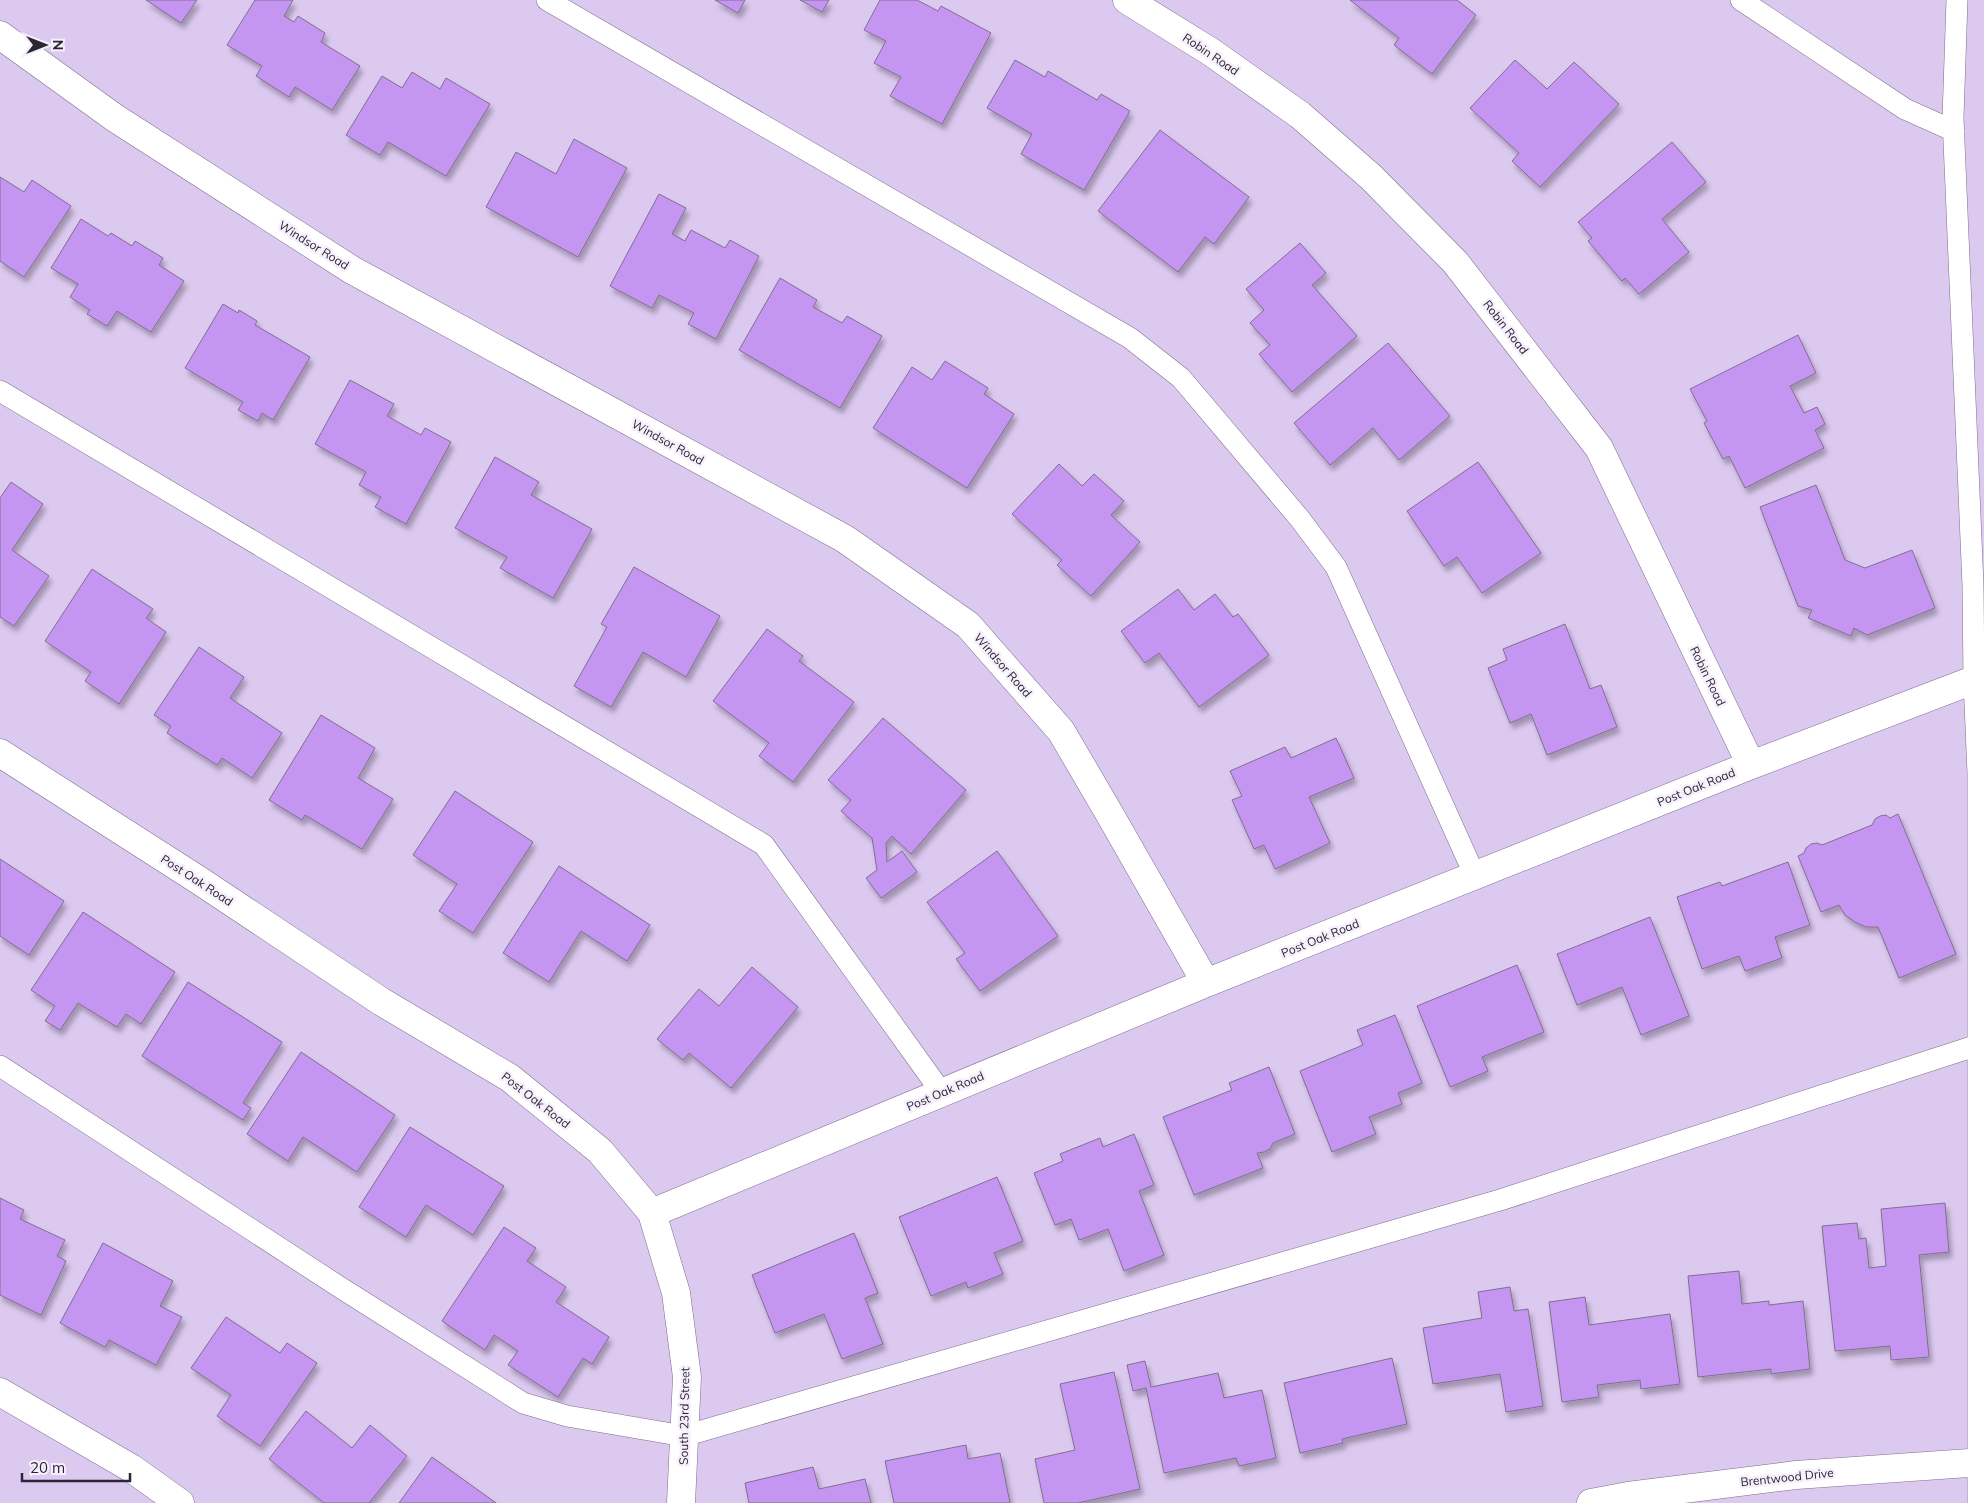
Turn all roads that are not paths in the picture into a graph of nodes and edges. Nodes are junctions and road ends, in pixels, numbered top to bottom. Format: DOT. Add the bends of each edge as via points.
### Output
graph roads {
  1 [pos="548,0"];
  2 [pos="1127,0"];
  3 [pos="1741,0"];
  4 [pos="1956,0"];
  5 [pos="0,35"];
  6 [pos="1954,131"];
  7 [pos="0,391"];
  8 [pos="1979,678"];
  9 [pos="0,754"];
  10 [pos="1751,766"];
  11 [pos="1475,876"];
  12 [pos="1206,983"];
  13 [pos="1978,1045"];
  14 [pos="0,1066"];
  15 [pos="942,1093"];
  16 [pos="652,1213"];
  17 [pos="0,1392"];
  18 [pos="684,1436"];
  19 [pos="1981,1462"];
  20 [pos="180,1503"];
  21 [pos="681,1503"];
  22 [pos="1591,1503"];
  23 [pos="1978,1503"];
  1 -- 11 [label="lane" via="1130,338 1181,378 1300,519 1336,567"];
  2 -- 10 [label="street, Robin Road" via="1211,52 1300,115 1371,177 1455,262 1600,448"];
  3 -- 6 [label="lane" via="1905,109"];
  4 -- 6 [label="lane"];
  5 -- 12 [label="street, Windsor Road" via="115,118 352,270 845,539 968,625 1061,732"];
  6 -- 8 [label="lane"];
  7 -- 15 [label="lane" via="764,845"];
  8 -- 10 [label="street, Post Oak Road"];
  8 -- 13 [label="lane"];
  9 -- 16 [label="street, Post Oak Road" via="382,1002 510,1078 600,1151"];
  10 -- 11 [label="street, Post Oak Road"];
  11 -- 12 [label="street, Post Oak Road"];
  12 -- 15 [label="street, Post Oak Road"];
  13 -- 18 [label="lane" via="1500,1200"];
  13 -- 19 [label="lane"];
  14 -- 18 [label="lane" via="523,1403 567,1416"];
  15 -- 16 [label="street, Post Oak Road"];
  16 -- 18 [label="street, South 23rd Street" via="676,1293 687,1377"];
  17 -- 20 [label="street" via="131,1468"];
  18 -- 21 [label="street, South 23rd Street"];
  19 -- 22 [label="street, Brentwood Drive" via="1796,1475"];
  19 -- 23 [label="lane"];
}
